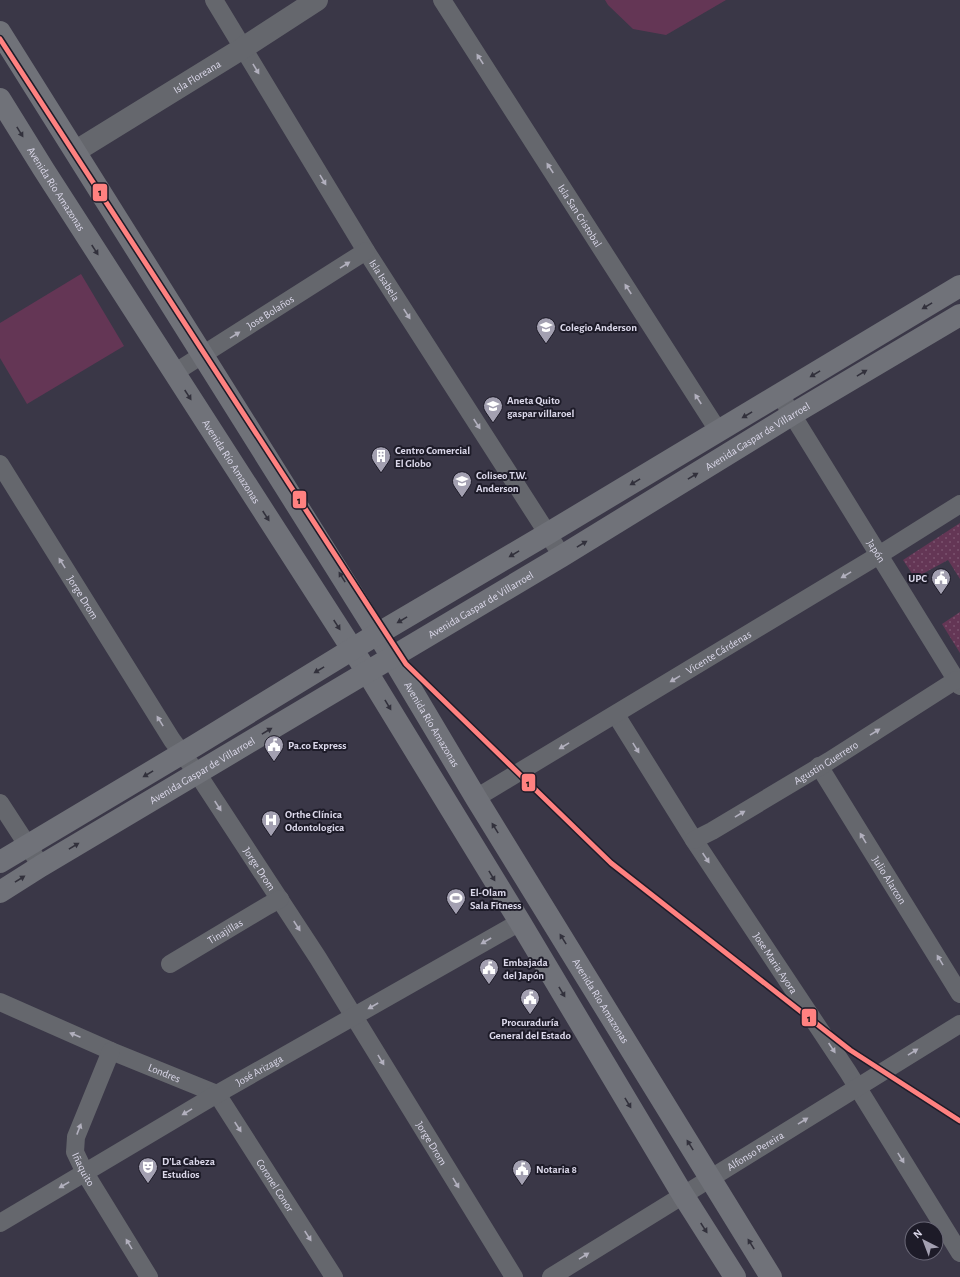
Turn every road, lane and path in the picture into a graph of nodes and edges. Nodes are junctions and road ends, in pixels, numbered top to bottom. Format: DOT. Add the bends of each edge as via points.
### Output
graph roads {
  1 [pos="214,0"];
  2 [pos="317,0"];
  3 [pos="442,0"];
  4 [pos="0,32"];
  5 [pos="243,48"];
  6 [pos="0,99"];
  7 [pos="76,151"];
  8 [pos="366,252"];
  9 [pos="960,286"];
  10 [pos="960,315"];
  11 [pos="202,356"];
  12 [pos="174,373"];
  13 [pos="780,395"];
  14 [pos="793,414"];
  15 [pos="719,432"];
  16 [pos="0,464"];
  17 [pos="960,504"];
  18 [pos="547,534"];
  19 [pos="879,555"];
  20 [pos="562,556"];
  21 [pos="378,634"];
  22 [pos="353,649"];
  23 [pos="392,657"];
  24 [pos="367,672"];
  25 [pos="958,683"];
  26 [pos="616,714"];
  27 [pos="181,754"];
  28 [pos="819,766"];
  29 [pos="197,773"];
  30 [pos="476,798"];
  31 [pos="0,803"];
  32 [pos="694,840"];
  33 [pos="28,846"];
  34 [pos="0,862"];
  35 [pos="41,866"];
  36 [pos="0,892"];
  37 [pos="280,899"];
  38 [pos="520,922"];
  39 [pos="170,964"];
  40 [pos="960,994"];
  41 [pos="0,1002"];
  42 [pos="354,1016"];
  43 [pos="960,1024"];
  44 [pos="111,1051"];
  45 [pos="857,1087"];
  46 [pos="217,1094"];
  47 [pos="86,1173"];
  48 [pos="710,1178"];
  49 [pos="683,1195"];
  50 [pos="0,1223"];
  51 [pos="960,1253"];
  52 [pos="149,1277"];
  53 [pos="334,1277"];
  54 [pos="514,1277"];
  55 [pos="551,1277"];
  56 [pos="735,1277"];
  57 [pos="771,1277"];
  1 -- 5 [label="street, Isla Isabela"];
  2 -- 5 [label="street, Isla Floreana"];
  15 -- 3 [label="street, Isla San Cristobal, one-way"];
  4 -- 7 [label="main road, Avenida Río Amazonas"];
  5 -- 7 [label="street, Isla Floreana"];
  5 -- 8 [label="street, Isla Isabela, one-way"];
  6 -- 12 [label="main road, Avenida Río Amazonas, one-way"];
  7 -- 11 [label="main road, Avenida Río Amazonas"];
  11 -- 8 [label="street, Jose Bolaños, one-way"];
  8 -- 18 [label="street, Isla Isabela, one-way"];
  9 -- 13 [label="main road, one-way"];
  14 -- 10 [label="main road, Avenida Gaspar de Villarroel, one-way"];
  11 -- 12 [label="street, Jose Bolaños"];
  21 -- 11 [label="main road, Avenida Río Amazonas, one-way"];
  12 -- 22 [label="main road, Avenida Río Amazonas, one-way"];
  13 -- 14 [label="street, Japón"];
  13 -- 15 [label="main road, one-way"];
  14 -- 19 [label="street, Japón"];
  20 -- 14 [label="main road, Avenida Gaspar de Villarroel, one-way"];
  15 -- 18 [label="main road, one-way"];
  27 -- 16 [label="street, Jorge Drom, one-way"];
  17 -- 19 [label="street, Vicente Cárdenas"];
  18 -- 20 [label="street, Isla Isabela"];
  18 -- 21 [label="main road, one-way"];
  19 -- 25 [label="street, Japón"];
  19 -- 26 [label="street, Vicente Cárdenas, one-way"];
  20 -- 23 [label="main road, Avenida Gaspar de Villarroel"];
  21 -- 22 [label="main road"];
  21 -- 23 [label="main road, Avenida Río Amazonas"];
  22 -- 24 [label="main road, Avenida Río Amazonas"];
  22 -- 27 [label="main road, one-way"];
  23 -- 24 [label="main road, Avenida Gaspar de Villarroel"];
  23 -- 30 [label="main road, Avenida Río Amazonas"];
  29 -- 24 [label="main road, Avenida Gaspar de Villarroel, one-way"];
  24 -- 38 [label="main road, Avenida Río Amazonas, one-way"];
  28 -- 25 [label="street, Agustin Guerrero, one-way"];
  26 -- 30 [label="street, Vicente Cárdenas, one-way"];
  26 -- 32 [label="street, Jose Maria Ayora, one-way"];
  27 -- 29 [label="street, Jorge Drom"];
  27 -- 33 [label="main road, one-way"];
  32 -- 28 [label="street, Agustin Guerrero, one-way"];
  40 -- 28 [label="street, Julio Alarcon, one-way"];
  35 -- 29 [label="main road, Avenida Gaspar de Villarroel, one-way"];
  29 -- 37 [label="street, Jorge Drom, one-way"];
  48 -- 30 [label="main road, Avenida Río Amazonas, one-way"];
  31 -- 33 [label="street"];
  32 -- 45 [label="street, Jose Maria Ayora, one-way"];
  33 -- 34 [label="main road"];
  33 -- 35 [label="street"];
  36 -- 35 [label="main road, Avenida Gaspar de Villarroel, one-way"];
  37 -- 39 [label="street, Tinajillas"];
  37 -- 42 [label="street, Jorge Drom, one-way"];
  38 -- 42 [label="street, José Arizaga, one-way"];
  38 -- 49 [label="main road, Avenida Río Amazonas, one-way"];
  44 -- 41 [label="street, Londres, one-way"];
  42 -- 46 [label="street, José Arizaga"];
  42 -- 54 [label="street, Jorge Drom, one-way"];
  45 -- 43 [label="street, Alfonso Pereira, one-way"];
  44 -- 46 [label="street, Londres"];
  47 -- 44 [label="street, Iñaquito, one-way" via="75,1152 76,1137"];
  48 -- 45 [label="street, Alfonso Pereira, one-way"];
  45 -- 51 [label="street, Jose Maria Ayora, one-way"];
  46 -- 47 [label="street, José Arizaga, one-way"];
  46 -- 53 [label="street, Coronel Conor, one-way"];
  47 -- 50 [label="street, José Arizaga, one-way"];
  52 -- 47 [label="street, Iñaquito, one-way"];
  48 -- 49 [label="street, Alfonso Pereira"];
  57 -- 48 [label="main road, Avenida Río Amazonas, one-way"];
  55 -- 49 [label="street, Alfonso Pereira, one-way"];
  49 -- 56 [label="main road, Avenida Río Amazonas, one-way"];
}
